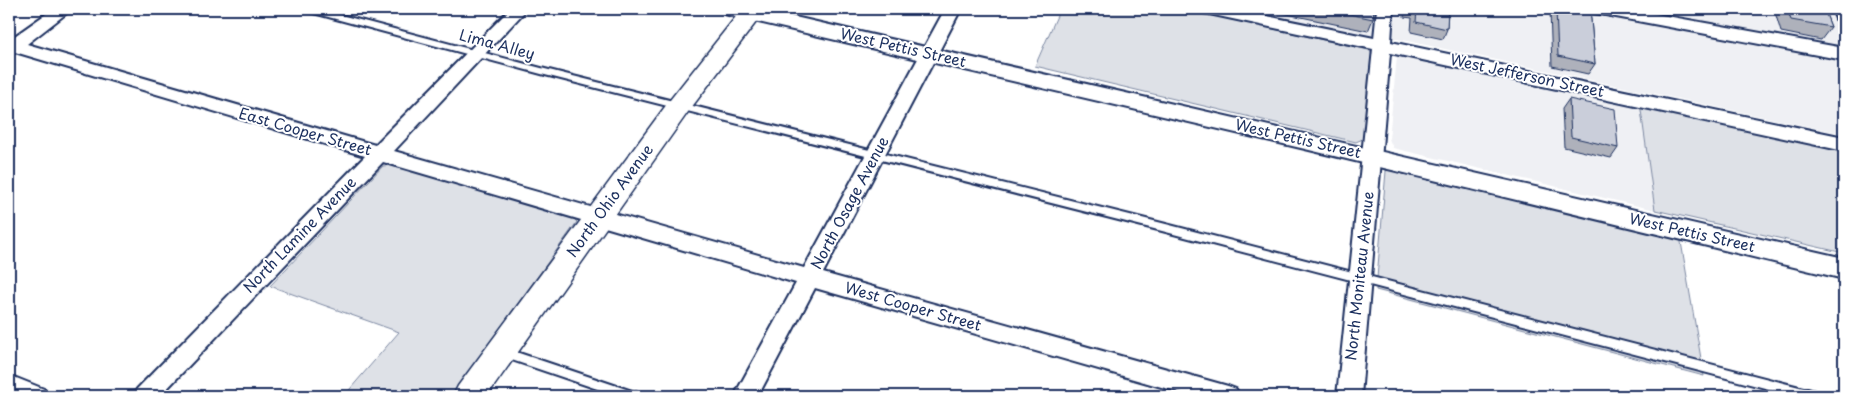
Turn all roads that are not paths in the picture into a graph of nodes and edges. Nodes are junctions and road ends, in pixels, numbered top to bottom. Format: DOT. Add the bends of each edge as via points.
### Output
graph roads {
  1 [pos="64,9"];
  2 [pos="309,9"];
  3 [pos="519,9"];
  4 [pos="953,9"];
  5 [pos="1209,9"];
  6 [pos="1385,9"];
  7 [pos="1600,9"];
  8 [pos="1840,9"];
  9 [pos="745,10"];
  10 [pos="1844,20"];
  11 [pos="1381,45"];
  12 [pos="10,47"];
  13 [pos="476,53"];
  14 [pos="929,54"];
  15 [pos="1844,54"];
  16 [pos="679,106"];
  17 [pos="1844,144"];
  18 [pos="379,153"];
  19 [pos="874,156"];
  20 [pos="1372,157"];
  21 [pos="597,218"];
  22 [pos="1844,269"];
  23 [pos="809,278"];
  24 [pos="1360,278"];
  25 [pos="501,352"];
  26 [pos="9,385"];
  27 [pos="36,396"];
  28 [pos="145,396"];
  29 [pos="469,396"];
  30 [pos="632,396"];
  31 [pos="746,396"];
  32 [pos="1228,396"];
  33 [pos="1349,396"];
  34 [pos="1815,396"];
  1 -- 12 [label="street"];
  2 -- 13 [label="lane, Lima Alley"];
  3 -- 13 [label="street, North Lamine Avenue"];
  4 -- 14 [label="street, North Osage Avenue"];
  5 -- 11 [label="street, West Jefferson Street"];
  6 -- 11 [label="street, North Moniteau Avenue"];
  7 -- 15 [label="street"];
  8 -- 10 [label="street"];
  9 -- 14 [label="street, West Pettis Street"];
  9 -- 16 [label="main road, North Ohio Avenue"];
  11 -- 17 [label="street, West Jefferson Street"];
  11 -- 20 [label="street, North Moniteau Avenue"];
  12 -- 18 [label="street, East Cooper Street"];
  13 -- 16 [label="lane, Lima Alley"];
  13 -- 18 [label="street, North Lamine Avenue"];
  14 -- 19 [label="street, North Osage Avenue"];
  14 -- 20 [label="street, West Pettis Street"];
  16 -- 19 [label="lane, Lima Alley"];
  16 -- 21 [label="main road, North Ohio Avenue"];
  18 -- 21 [label="street, East Cooper Street"];
  18 -- 28 [label="street, North Lamine Avenue"];
  19 -- 23 [label="street, North Osage Avenue"];
  19 -- 24 [label="lane, Lima Alley"];
  20 -- 22 [label="street, West Pettis Street"];
  20 -- 24 [label="street, North Moniteau Avenue"];
  21 -- 23 [label="street, West Cooper Street"];
  21 -- 25 [label="main road, North Ohio Avenue"];
  23 -- 31 [label="street, North Osage Avenue"];
  23 -- 32 [label="street, West Cooper Street"];
  24 -- 33 [label="street, North Moniteau Avenue"];
  24 -- 34 [label="lane, Lima Alley"];
  25 -- 29 [label="main road, North Ohio Avenue"];
  25 -- 30 [label="lane"];
  26 -- 27 [label="street"];
}
